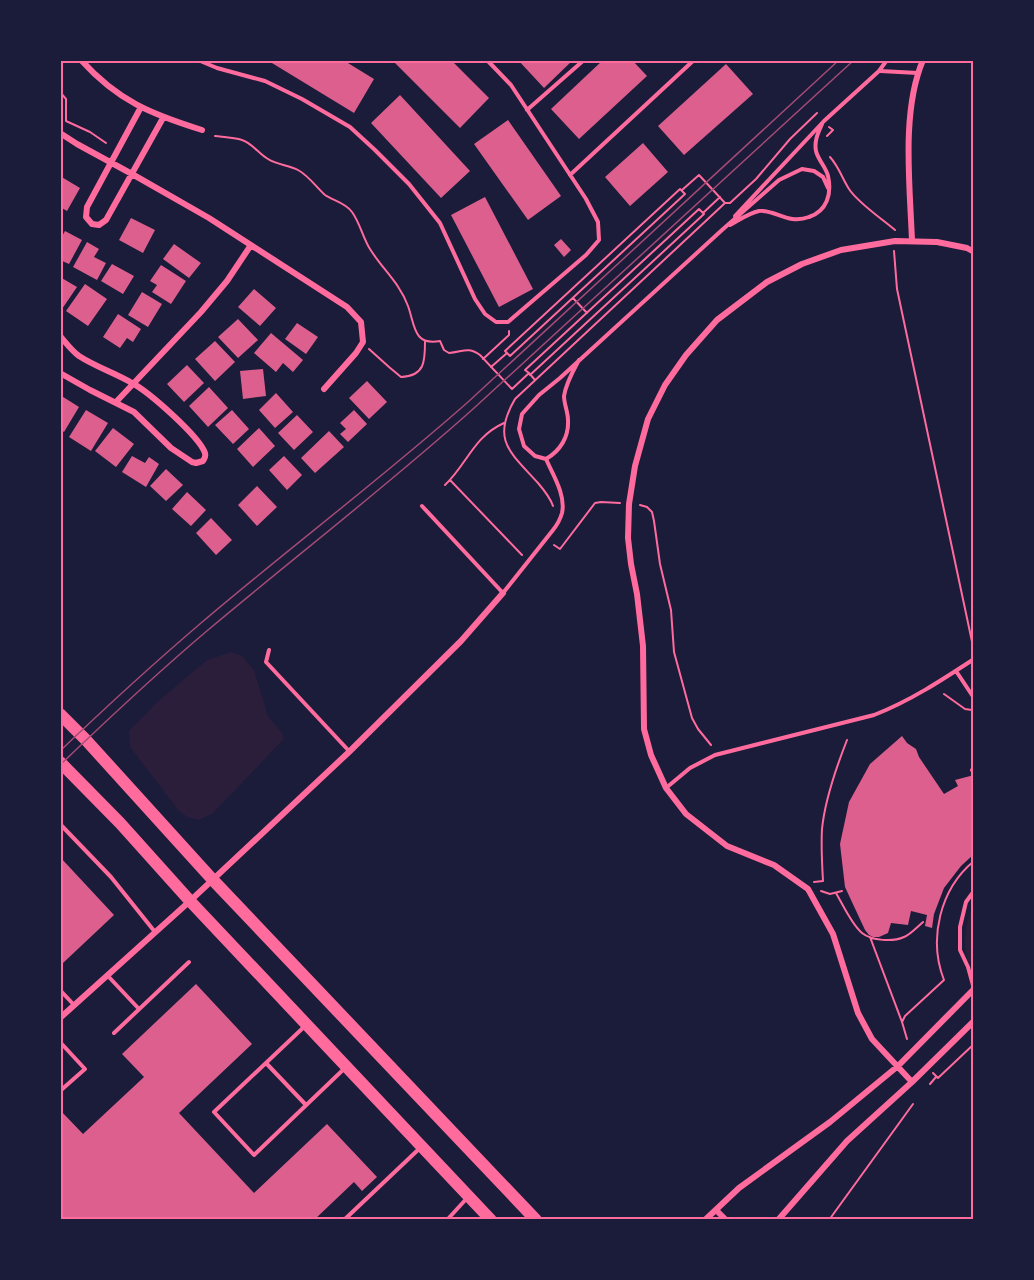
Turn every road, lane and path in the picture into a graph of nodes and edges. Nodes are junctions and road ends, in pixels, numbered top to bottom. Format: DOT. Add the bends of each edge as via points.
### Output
graph roads {
  1 [pos="81,60"];
  2 [pos="198,60"];
  3 [pos="487,60"];
  4 [pos="584,60"];
  5 [pos="694,60"];
  6 [pos="887,60"];
  7 [pos="923,60"];
  8 [pos="879,71"];
  9 [pos="918,73"];
  10 [pos="60,92"];
  11 [pos="141,107"];
  12 [pos="527,110"];
  13 [pos="163,118"];
  14 [pos="824,121"];
  15 [pos="829,126"];
  16 [pos="202,130"];
  17 [pos="60,133"];
  18 [pos="215,136"];
  19 [pos="827,136"];
  20 [pos="106,143"];
  21 [pos="825,152"];
  22 [pos="111,163"];
  23 [pos="132,174"];
  24 [pos="570,175"];
  25 [pos="828,188"];
  26 [pos="682,190"];
  27 [pos="720,197"];
  28 [pos="725,203"];
  29 [pos="703,213"];
  30 [pos="722,230"];
  31 [pos="895,230"];
  32 [pos="912,240"];
  33 [pos="251,245"];
  34 [pos="894,250"];
  35 [pos="974,252"];
  36 [pos="573,298"];
  37 [pos="587,313"];
  38 [pos="508,322"];
  39 [pos="60,336"];
  40 [pos="363,342"];
  41 [pos="425,342"];
  42 [pos="507,352"];
  43 [pos="483,358"];
  44 [pos="579,360"];
  45 [pos="491,367"];
  46 [pos="60,373"];
  47 [pos="530,374"];
  48 [pos="535,380"];
  49 [pos="134,384"];
  50 [pos="324,389"];
  51 [pos="116,402"];
  52 [pos="504,423"];
  53 [pos="546,459"];
  54 [pos="450,480"];
  55 [pos="445,485"];
  56 [pos="620,503"];
  57 [pos="637,505"];
  58 [pos="422,506"];
  59 [pos="554,546"];
  60 [pos="527,549"];
  61 [pos="503,593"];
  62 [pos="268,650"];
  63 [pos="974,651"];
  64 [pos="974,659"];
  65 [pos="956,671"];
  66 [pos="944,694"];
  67 [pos="974,698"];
  68 [pos="974,708"];
  69 [pos="60,714"];
  70 [pos="847,740"];
  71 [pos="711,746"];
  72 [pos="350,752"];
  73 [pos="60,762"];
  74 [pos="666,788"];
  75 [pos="60,824"];
  76 [pos="974,861"];
  77 [pos="212,879"];
  78 [pos="842,891"];
  79 [pos="974,891"];
  80 [pos="836,893"];
  81 [pos="190,901"];
  82 [pos="923,922"];
  83 [pos="155,932"];
  84 [pos="870,937"];
  85 [pos="189,962"];
  86 [pos="107,975"];
  87 [pos="974,989"];
  88 [pos="60,990"];
  89 [pos="74,1005"];
  90 [pos="139,1009"];
  91 [pos="60,1018"];
  92 [pos="974,1021"];
  93 [pos="902,1022"];
  94 [pos="306,1024"];
  95 [pos="114,1033"];
  96 [pos="907,1039"];
  97 [pos="60,1042"];
  98 [pos="974,1044"];
  99 [pos="266,1063"];
  100 [pos="898,1066"];
  101 [pos="346,1067"];
  102 [pos="937,1069"];
  103 [pos="937,1076"];
  104 [pos="912,1082"];
  105 [pos="930,1084"];
  106 [pos="60,1091"];
  107 [pos="913,1104"];
  108 [pos="306,1105"];
  109 [pos="422,1147"];
  110 [pos="469,1197"];
  111 [pos="716,1210"];
  112 [pos="344,1220"];
  113 [pos="447,1220"];
  114 [pos="490,1220"];
  115 [pos="536,1220"];
  116 [pos="705,1220"];
  117 [pos="726,1220"];
  118 [pos="778,1220"];
  119 [pos="829,1220"];
  1 -- 11 [label="street" via="119,95"];
  2 -- 38 [label="lane" via="265,81 350,127 410,184 440,223 485,314 496,322"];
  3 -- 12 [label="lane" via="511,85"];
  4 -- 12 [label="lane"];
  5 -- 24 [label="lane"];
  6 -- 8 [label="lane"];
  7 -- 9 [label="street"];
  8 -- 9 [label="lane"];
  8 -- 14 [label="lane"];
  9 -- 32 [label="street" via="909,144"];
  10 -- 20 [label="path" via="66,99 66,121"];
  11 -- 13 [label="street"];
  11 -- 22 [label="street"];
  12 -- 24 [label="lane"];
  13 -- 16 [label="street"];
  13 -- 23 [label="street"];
  14 -- 25 [label="lane" via="816,149 828,175"];
  14 -- 30 [label="lane"];
  15 -- 19 [label="path" via="832,130"];
  17 -- 22 [label="street"];
  18 -- 41 [label="path" via="247,142 269,160 297,169 322,192 346,206 371,251 398,284 416,332"];
  21 -- 31 [label="path" via="856,197"];
  22 -- 23 [label="street"];
  22 -- 23 [label="street" via="87,207 86,217 92,224 106,220"];
  23 -- 33 [label="street"];
  24 -- 38 [label="lane" via="598,222 599,240"];
  25 -- 30 [label="lane" via="823,209 813,216 786,218 762,211"];
  25 -- 30 [label="lane" via="823,177 802,169 779,180"];
  26 -- 27 [label="path" via="699,175"];
  26 -- 36 [label="path" via="685,194"];
  26 -- 42 [label="path"];
  27 -- 28 [label="path"];
  27 -- 29 [label="path"];
  29 -- 37 [label="path" via="699,209"];
  29 -- 47 [label="path"];
  30 -- 44 [label="lane"];
  32 -- 35 [label="street"];
  32 -- 74 [label="street" via="842,249 767,282 717,320 686,355 648,419 635,466 628,538 643,646 644,729"];
  33 -- 40 [label="street" via="347,307 361,322"];
  33 -- 49 [label="street" via="201,312"];
  34 -- 63 [label="path" via="897,289"];
  36 -- 37 [label="path"];
  36 -- 42 [label="path" via="510,356"];
  37 -- 47 [label="path" via="525,370"];
  38 -- 43 [label="path" via="509,336"];
  39 -- 49 [label="street" via="76,354"];
  40 -- 41 [label="path" via="401,377 408,377 423,366"];
  40 -- 50 [label="street"];
  41 -- 43 [label="path" via="440,341 450,353 474,350"];
  42 -- 45 [label="path"];
  43 -- 45 [label="path"];
  44 -- 53 [label="lane" via="564,397 567,432 556,454"];
  44 -- 53 [label="lane" via="522,414 519,429 524,446 535,456"];
  45 -- 47 [label="path" via="512,389"];
  46 -- 51 [label="street"];
  47 -- 48 [label="path"];
  49 -- 51 [label="street"];
  49 -- 51 [label="street" via="169,411 198,442 205,452 203,461 196,464 171,448 134,412"];
  52 -- 54 [label="path" via="482,437"];
  53 -- 61 [label="lane" via="560,491 563,511 546,540"];
  54 -- 55 [label="path"];
  54 -- 60 [label="path" via="521,556"];
  56 -- 59 [label="path" via="595,503 560,549"];
  57 -- 71 [label="path" via="652,512 671,610 674,652 692,718"];
  58 -- 61 [label="lane"];
  61 -- 72 [label="street"];
  62 -- 72 [label="lane" via="266,662"];
  64 -- 65 [label="lane"];
  65 -- 67 [label="lane"];
  65 -- 74 [label="lane" via="894,708 874,715 715,755 690,768"];
  66 -- 68 [label="path" via="965,709"];
  69 -- 77 [label="main road"];
  70 -- 80 [label="path" via="822,829 823,880 809,883 824,893"];
  72 -- 77 [label="street"];
  73 -- 81 [label="main road"];
  74 -- 100 [label="street" via="686,814 727,846 774,865 808,889 833,934 858,1013 872,1039"];
  75 -- 83 [label="lane" via="111,877"];
  76 -- 93 [label="path" via="951,887 941,910 938,948 945,980"];
  77 -- 81 [label="street"];
  77 -- 115 [label="main road"];
  78 -- 80 [label="path"];
  79 -- 87 [label="lane" via="966,902 960,927 960,950"];
  80 -- 84 [label="path" via="856,926"];
  81 -- 83 [label="street"];
  81 -- 94 [label="main road"];
  82 -- 84 [label="path" via="904,938"];
  83 -- 86 [label="street"];
  84 -- 93 [label="path"];
  85 -- 90 [label="lane"];
  86 -- 89 [label="street"];
  86 -- 90 [label="lane"];
  87 -- 100 [label="street"];
  88 -- 89 [label="lane"];
  89 -- 91 [label="street"];
  90 -- 95 [label="lane"];
  92 -- 104 [label="street"];
  93 -- 96 [label="path"];
  94 -- 99 [label="lane"];
  94 -- 101 [label="main road"];
  97 -- 106 [label="lane" via="85,1069"];
  98 -- 103 [label="path"];
  99 -- 108 [label="lane"];
  99 -- 108 [label="lane" via="214,1112 254,1155"];
  100 -- 104 [label="street"];
  100 -- 111 [label="street"];
  101 -- 108 [label="lane"];
  101 -- 109 [label="main road"];
  102 -- 103 [label="path" via="933,1073"];
  103 -- 105 [label="path"];
  104 -- 118 [label="street" via="847,1141"];
  107 -- 119 [label="path"];
  109 -- 110 [label="main road"];
  109 -- 112 [label="lane"];
  110 -- 113 [label="lane"];
  110 -- 114 [label="main road"];
  111 -- 116 [label="street"];
  111 -- 117 [label="street"];
}
